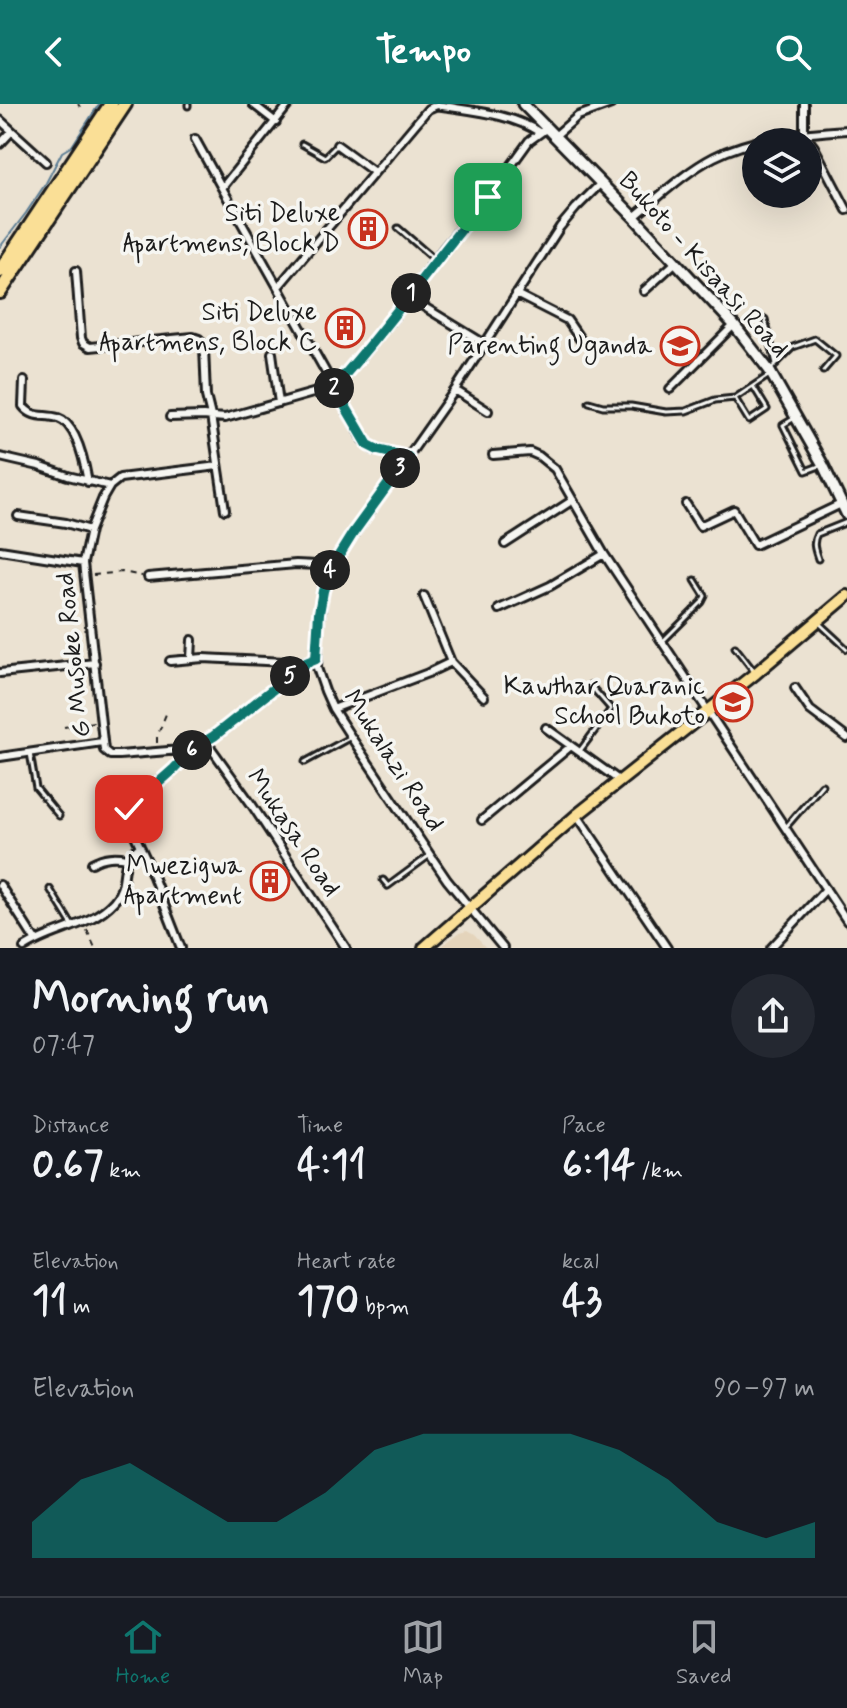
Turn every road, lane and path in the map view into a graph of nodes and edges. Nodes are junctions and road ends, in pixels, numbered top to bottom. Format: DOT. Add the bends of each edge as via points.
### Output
graph roads {
  1 [pos="111,104"];
  2 [pos="125,104"];
  3 [pos="253,104"];
  4 [pos="289,104"];
  5 [pos="523,104"];
  6 [pos="611,104"];
  7 [pos="804,104"];
  8 [pos="0,120"];
  9 [pos="276,122"];
  10 [pos="804,128"];
  11 [pos="543,130"];
  12 [pos="847,130"];
  13 [pos="12,131"];
  14 [pos="822,132"];
  15 [pos="555,136"];
  16 [pos="195,139"];
  17 [pos="0,144"];
  18 [pos="302,144"];
  19 [pos="337,145"];
  20 [pos="742,147"];
  21 [pos="46,162"];
  22 [pos="822,162"];
  23 [pos="374,172"];
  24 [pos="601,183"];
  25 [pos="222,188"];
  26 [pos="847,210"];
  27 [pos="634,217"];
  28 [pos="398,228"];
  29 [pos="435,260"];
  30 [pos="676,262"];
  31 [pos="0,271"];
  32 [pos="76,271"];
  33 [pos="278,287"];
  34 [pos="644,291"];
  35 [pos="0,292"];
  36 [pos="516,294"];
  37 [pos="408,297"];
  38 [pos="765,319"];
  39 [pos="734,325"];
  40 [pos="580,339"];
  41 [pos="485,344"];
  42 [pos="272,353"];
  43 [pos="772,369"];
  44 [pos="823,371"];
  45 [pos="24,381"];
  46 [pos="753,386"];
  47 [pos="334,387"];
  48 [pos="670,389"];
  49 [pos="455,390"];
  50 [pos="735,398"];
  51 [pos="589,402"];
  52 [pos="279,403"];
  53 [pos="488,411"];
  54 [pos="211,416"];
  55 [pos="796,416"];
  56 [pos="170,417"];
  57 [pos="493,455"];
  58 [pos="0,457"];
  59 [pos="408,457"];
  60 [pos="823,465"];
  61 [pos="218,466"];
  62 [pos="88,482"];
  63 [pos="110,486"];
  64 [pos="573,500"];
  65 [pos="686,504"];
  66 [pos="841,504"];
  67 [pos="225,510"];
  68 [pos="847,515"];
  69 [pos="18,516"];
  70 [pos="847,522"];
  71 [pos="90,530"];
  72 [pos="505,544"];
  73 [pos="0,550"];
  74 [pos="604,554"];
  75 [pos="818,559"];
  76 [pos="83,563"];
  77 [pos="330,570"];
  78 [pos="84,577"];
  79 [pos="148,577"];
  80 [pos="695,580"];
  81 [pos="424,596"];
  82 [pos="847,596"];
  83 [pos="499,609"];
  84 [pos="818,622"];
  85 [pos="192,640"];
  86 [pos="662,642"];
  87 [pos="735,647"];
  88 [pos="847,649"];
  89 [pos="191,659"];
  90 [pos="316,659"];
  91 [pos="170,661"];
  92 [pos="451,662"];
  93 [pos="95,663"];
  94 [pos="306,663"];
  95 [pos="0,673"];
  96 [pos="756,673"];
  97 [pos="590,685"];
  98 [pos="795,688"];
  99 [pos="484,697"];
  100 [pos="333,709"];
  101 [pos="707,711"];
  102 [pos="166,714"];
  103 [pos="99,721"];
  104 [pos="162,724"];
  105 [pos="170,726"];
  106 [pos="64,727"];
  107 [pos="546,728"];
  108 [pos="351,737"];
  109 [pos="847,738"];
  110 [pos="206,741"];
  111 [pos="102,742"];
  112 [pos="571,746"];
  113 [pos="193,749"];
  114 [pos="157,752"];
  115 [pos="579,752"];
  116 [pos="30,753"];
  117 [pos="0,757"];
  118 [pos="305,762"];
  119 [pos="620,781"];
  120 [pos="822,785"];
  121 [pos="577,815"];
  122 [pos="59,816"];
  123 [pos="482,820"];
  124 [pos="785,828"];
  125 [pos="140,846"];
  126 [pos="430,855"];
  127 [pos="128,858"];
  128 [pos="92,863"];
  129 [pos="383,880"];
  130 [pos="0,885"];
  131 [pos="50,889"];
  132 [pos="826,889"];
  133 [pos="470,908"];
  134 [pos="846,919"];
  135 [pos="83,922"];
  136 [pos="72,925"];
  137 [pos="35,940"];
  138 [pos="24,948"];
  139 [pos="95,948"];
  140 [pos="181,948"];
  141 [pos="346,948"];
  142 [pos="424,948"];
  143 [pos="503,948"];
  144 [pos="667,948"];
  145 [pos="771,948"];
  1 -- 31 [label="highway"];
  2 -- 35 [label="highway"];
  3 -- 9 [label="street"];
  4 -- 9 [label="street"];
  5 -- 11 [label="main road, Bukoto - Kisaasi Road"];
  6 -- 15 [label="street" via="578,116"];
  7 -- 10 [label="street"];
  8 -- 13 [label="street"];
  9 -- 25 [label="street"];
  11 -- 15 [label="main road, Bukoto - Kisaasi Road"];
  11 -- 23 [label="street" via="437,105 423,113"];
  11 -- 29 [label="street"];
  12 -- 14 [label="street"];
  13 -- 17 [label="street"];
  13 -- 21 [label="street"];
  15 -- 24 [label="main road, Bukoto - Kisaasi Road"];
  16 -- 25 [label="street"];
  18 -- 19 [label="lane" via="325,157"];
  19 -- 23 [label="street"];
  20 -- 27 [label="street" via="714,157"];
  22 -- 26 [label="street"];
  23 -- 33 [label="street"];
  24 -- 27 [label="main road, Bukoto - Kisaasi Road"];
  24 -- 36 [label="street, Mukalazi Road" via="560,227"];
  25 -- 33 [label="street"];
  27 -- 30 [label="main road, Bukoto - Kisaasi Road"];
  28 -- 29 [label="lane"];
  29 -- 37 [label="street"];
  30 -- 34 [label="street"];
  30 -- 39 [label="main road, Bukoto - Kisaasi Road"];
  32 -- 54 [label="street" via="83,343 90,347 196,337 204,347"];
  33 -- 47 [label="street"];
  36 -- 40 [label="street" via="567,320"];
  36 -- 41 [label="street, Mukalazi Road"];
  37 -- 41 [label="street"];
  37 -- 47 [label="street"];
  38 -- 43 [label="lane"];
  39 -- 43 [label="main road, Bukoto - Kisaasi Road"];
  39 -- 48 [label="street"];
  41 -- 49 [label="street, Mukalazi Road"];
  42 -- 52 [label="street"];
  43 -- 44 [label="lane" via="793,347 815,339 836,356"];
  43 -- 46 [label="lane"];
  43 -- 55 [label="main road, Bukoto - Kisaasi Road"];
  45 -- 62 [label="street" via="23,406 33,416 69,425"];
  46 -- 50 [label="lane"];
  46 -- 50 [label="lane" via="767,409 749,421"];
  47 -- 52 [label="street"];
  47 -- 59 [label="street" via="368,445"];
  49 -- 53 [label="street"];
  49 -- 59 [label="street, Mukalazi Road"];
  50 -- 51 [label="lane" via="666,412"];
  52 -- 54 [label="street" via="225,418"];
  54 -- 56 [label="street"];
  54 -- 61 [label="street"];
  55 -- 60 [label="main road, Bukoto - Kisaasi Road"];
  55 -- 60 [label="lane" via="783,425 806,471"];
  57 -- 64 [label="street" via="539,456 555,469"];
  58 -- 62 [label="street"];
  59 -- 77 [label="street, Mukalazi Road"];
  60 -- 66 [label="main road, Bukoto - Kisaasi Road"];
  61 -- 63 [label="street" via="128,476"];
  61 -- 67 [label="street"];
  62 -- 63 [label="street"];
  63 -- 71 [label="street, G Musoke Road"];
  64 -- 72 [label="street"];
  64 -- 74 [label="street"];
  65 -- 66 [label="street" via="700,526 734,510 755,545"];
  66 -- 68 [label="main road, Bukoto - Kisaasi Road"];
  69 -- 71 [label="street"];
  70 -- 75 [label="lane" via="817,534"];
  71 -- 76 [label="street, G Musoke Road"];
  73 -- 76 [label="street"];
  74 -- 83 [label="street"];
  74 -- 86 [label="street"];
  76 -- 78 [label="street, G Musoke Road"];
  77 -- 79 [label="street" via="296,564"];
  77 -- 90 [label="street, Mukalazi Road" via="319,613"];
  78 -- 79 [label="path" via="122,572"];
  78 -- 93 [label="street, G Musoke Road"];
  80 -- 86 [label="lane" via="705,596 702,602"];
  81 -- 92 [label="street"];
  82 -- 84 [label="main road"];
  84 -- 88 [label="lane"];
  84 -- 96 [label="main road"];
  85 -- 89 [label="street"];
  86 -- 101 [label="street"];
  87 -- 96 [label="lane"];
  89 -- 91 [label="street"];
  89 -- 94 [label="street"];
  90 -- 94 [label="street"];
  90 -- 100 [label="street, Mukalazi Road"];
  92 -- 99 [label="street"];
  92 -- 100 [label="street"];
  93 -- 95 [label="street"];
  93 -- 103 [label="street, G Musoke Road"];
  94 -- 110 [label="street"];
  96 -- 101 [label="main road"];
  97 -- 115 [label="lane" via="611,709"];
  98 -- 109 [label="street" via="810,710"];
  100 -- 108 [label="street, Mukalazi Road"];
  101 -- 119 [label="main road"];
  101 -- 124 [label="street"];
  102 -- 104 [label="path"];
  103 -- 106 [label="path"];
  103 -- 111 [label="street, G Musoke Road"];
  104 -- 105 [label="path"];
  104 -- 114 [label="path"];
  107 -- 112 [label="street"];
  108 -- 118 [label="lane"];
  108 -- 126 [label="street, Mukalazi Road"];
  110 -- 113 [label="street"];
  110 -- 141 [label="street, Mukasa Road"];
  111 -- 114 [label="street, G Musoke Road" via="110,755"];
  111 -- 116 [label="street"];
  112 -- 115 [label="street"];
  112 -- 123 [label="street"];
  113 -- 114 [label="street, G Musoke Road"];
  113 -- 125 [label="street" via="129,809 128,820"];
  115 -- 119 [label="street"];
  116 -- 117 [label="street"];
  116 -- 122 [label="lane" via="36,788"];
  119 -- 121 [label="main road"];
  120 -- 124 [label="lane"];
  121 -- 133 [label="main road"];
  121 -- 144 [label="street"];
  124 -- 132 [label="street"];
  125 -- 127 [label="street"];
  125 -- 140 [label="street"];
  126 -- 129 [label="lane" via="388,886"];
  126 -- 133 [label="street, Mukalazi Road"];
  127 -- 128 [label="street" via="111,856"];
  127 -- 135 [label="street" via="116,900"];
  130 -- 137 [label="street"];
  131 -- 136 [label="lane"];
  132 -- 134 [label="street"];
  132 -- 145 [label="street"];
  133 -- 142 [label="main road"];
  133 -- 143 [label="street, Mukalazi Road"];
  135 -- 136 [label="street"];
  135 -- 139 [label="path"];
  136 -- 137 [label="street"];
  137 -- 138 [label="street"];
}
